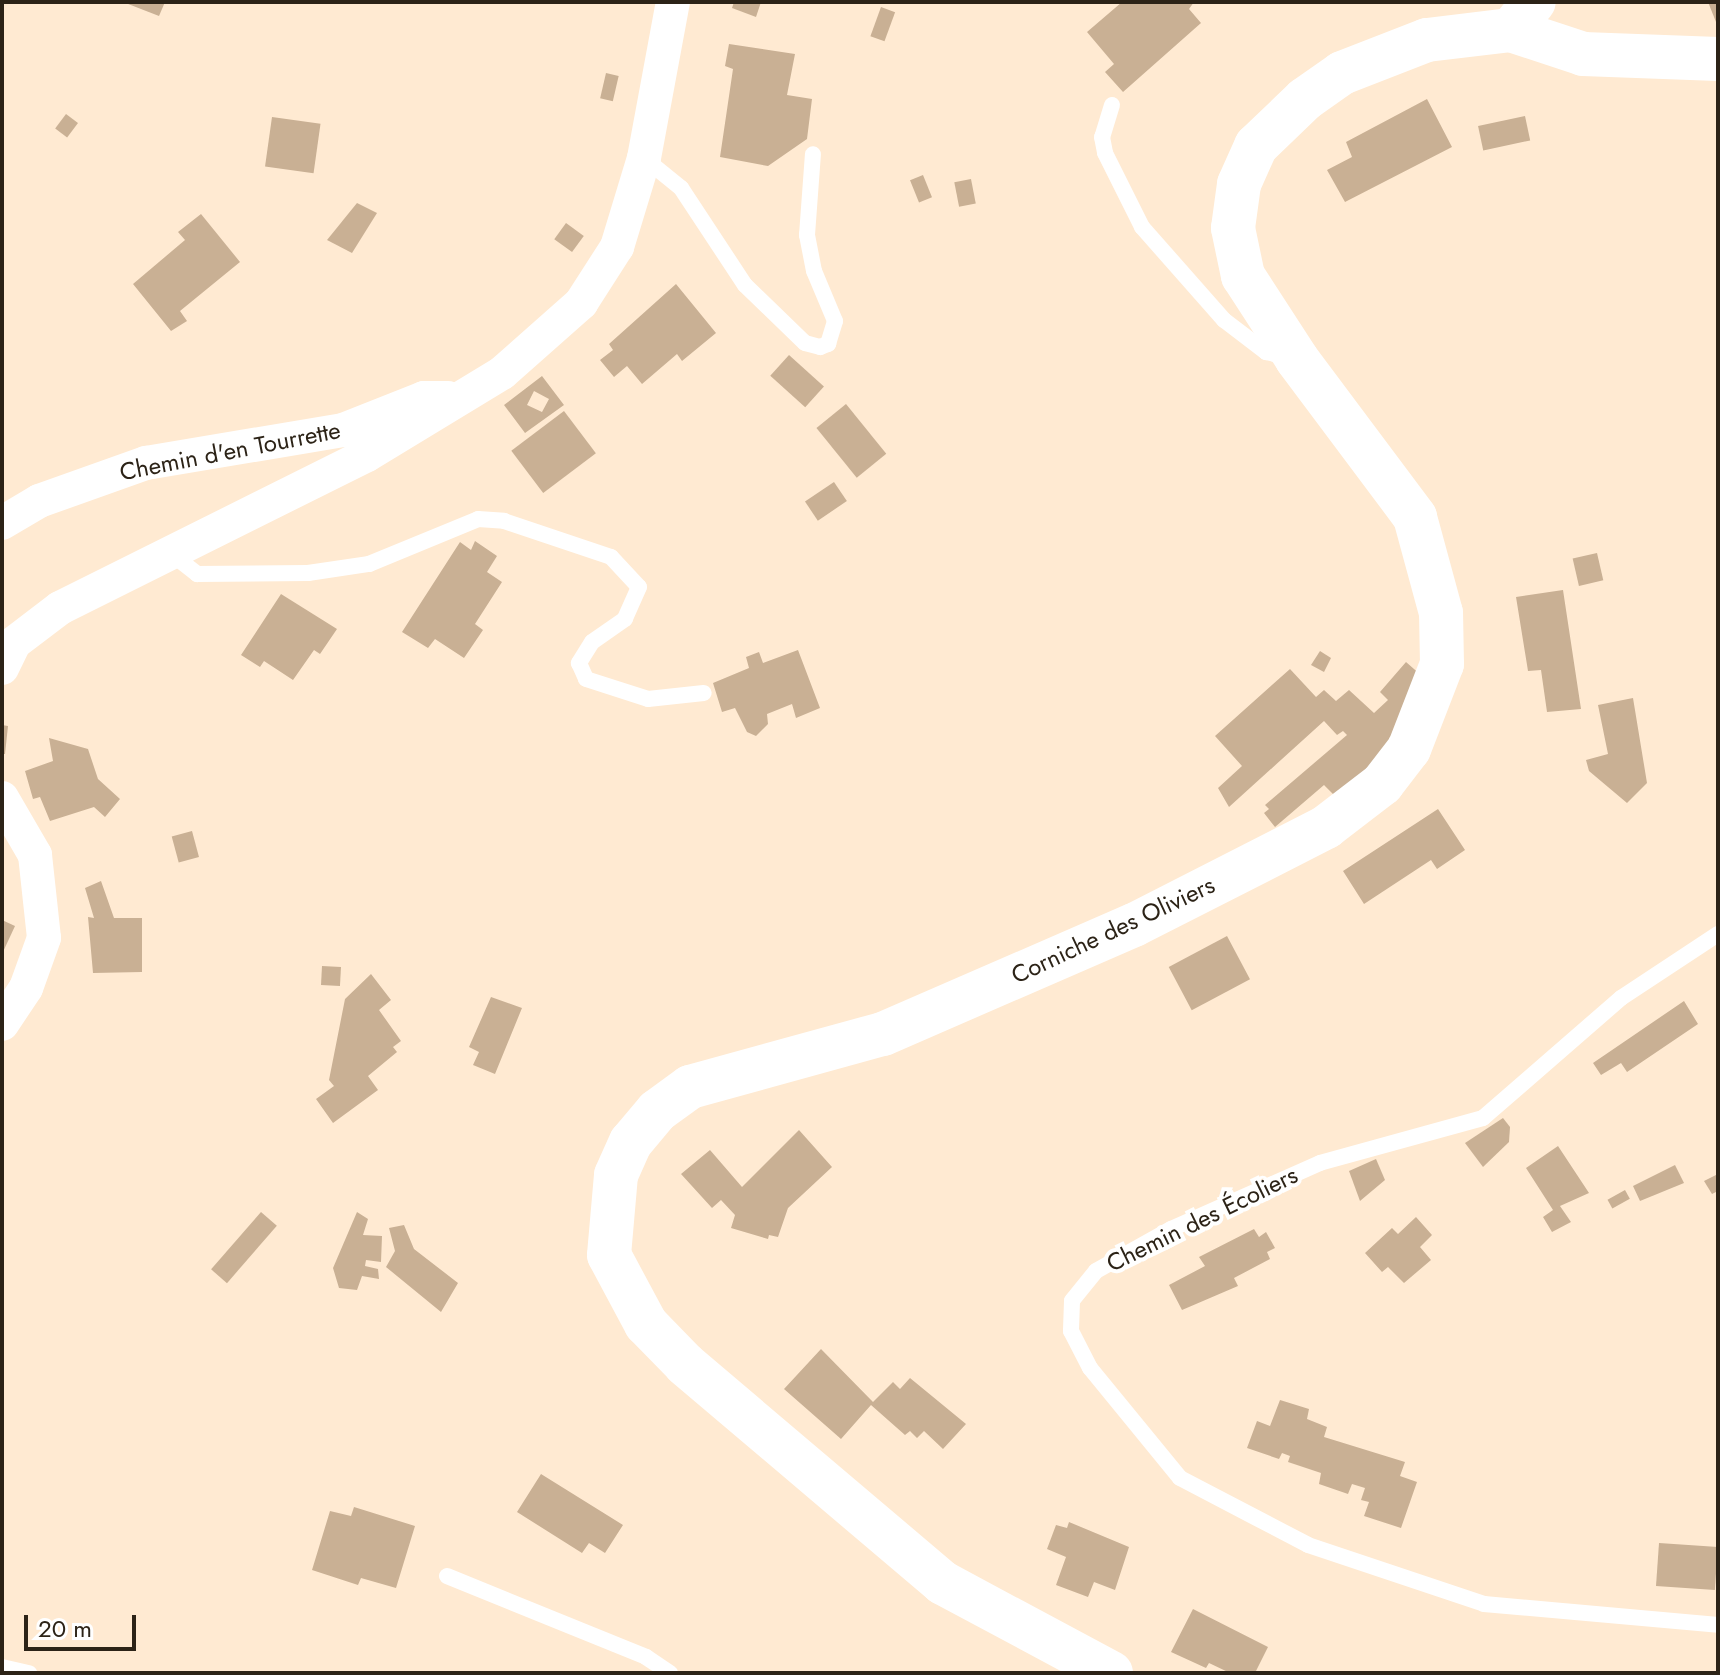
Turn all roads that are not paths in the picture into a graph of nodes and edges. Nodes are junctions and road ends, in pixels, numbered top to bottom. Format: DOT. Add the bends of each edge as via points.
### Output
graph roads {
  1 [pos="673,2"];
  2 [pos="1523,16"];
  3 [pos="1718,59"];
  4 [pos="1112,105"];
  5 [pos="813,154"];
  6 [pos="644,158"];
  7 [pos="1297,359"];
  8 [pos="464,398"];
  9 [pos="2,523"];
  10 [pos="168,551"];
  11 [pos="2,668"];
  12 [pos="704,693"];
  13 [pos="2,798"];
  14 [pos="1718,934"];
  15 [pos="2,1024"];
  16 [pos="447,1576"];
  17 [pos="1718,1625"];
  18 [pos="2,1667"];
  19 [pos="29,1673"];
  20 [pos="670,1673"];
  21 [pos="1111,1673"];
  1 -- 6 [label="street"];
  2 -- 3 [label="street" via="1583,54"];
  2 -- 7 [label="street, Corniche des Oliviers" via="1380,55 1305,99 1256,146 1239,184 1233,228 1243,276"];
  4 -- 7 [label="lane" via="1102,137 1105,153 1142,227 1224,320 1266,352"];
  5 -- 6 [label="lane" via="807,235 814,271 835,321 828,344 820,347 805,343 745,285 681,188"];
  6 -- 8 [label="street" via="617,247 581,303 534,349"];
  7 -- 21 [label="street, Corniche des Oliviers" via="1415,517 1441,613 1442,664 1409,749 1382,784 1326,827 1120,931 883,1034 690,1087 657,1111 631,1142 616,1175 609,1216 609,1255 627,1294 646,1324 685,1364 943,1583"];
  8 -- 9 [label="street, Chemin d'en Tourrette" via="424,398 343,430 146,463 39,501"];
  8 -- 10 [label="street" via="367,455"];
  10 -- 11 [label="street" via="60,608 14,643"];
  10 -- 12 [label="lane" via="197,574 308,573 369,564 478,519 504,521 611,557 639,587 625,619 592,642 579,663 586,679 648,699"];
  13 -- 15 [label="street" via="35,855 44,938 26,988"];
  14 -- 17 [label="lane, Chemin des Écoliers" via="1621,998 1483,1118 1320,1163 1171,1229 1096,1271 1072,1301 1071,1331 1090,1368 1180,1478 1308,1545 1484,1604"];
  16 -- 20 [label="lane" via="646,1657"];
  18 -- 19 [label="lane"];
}
